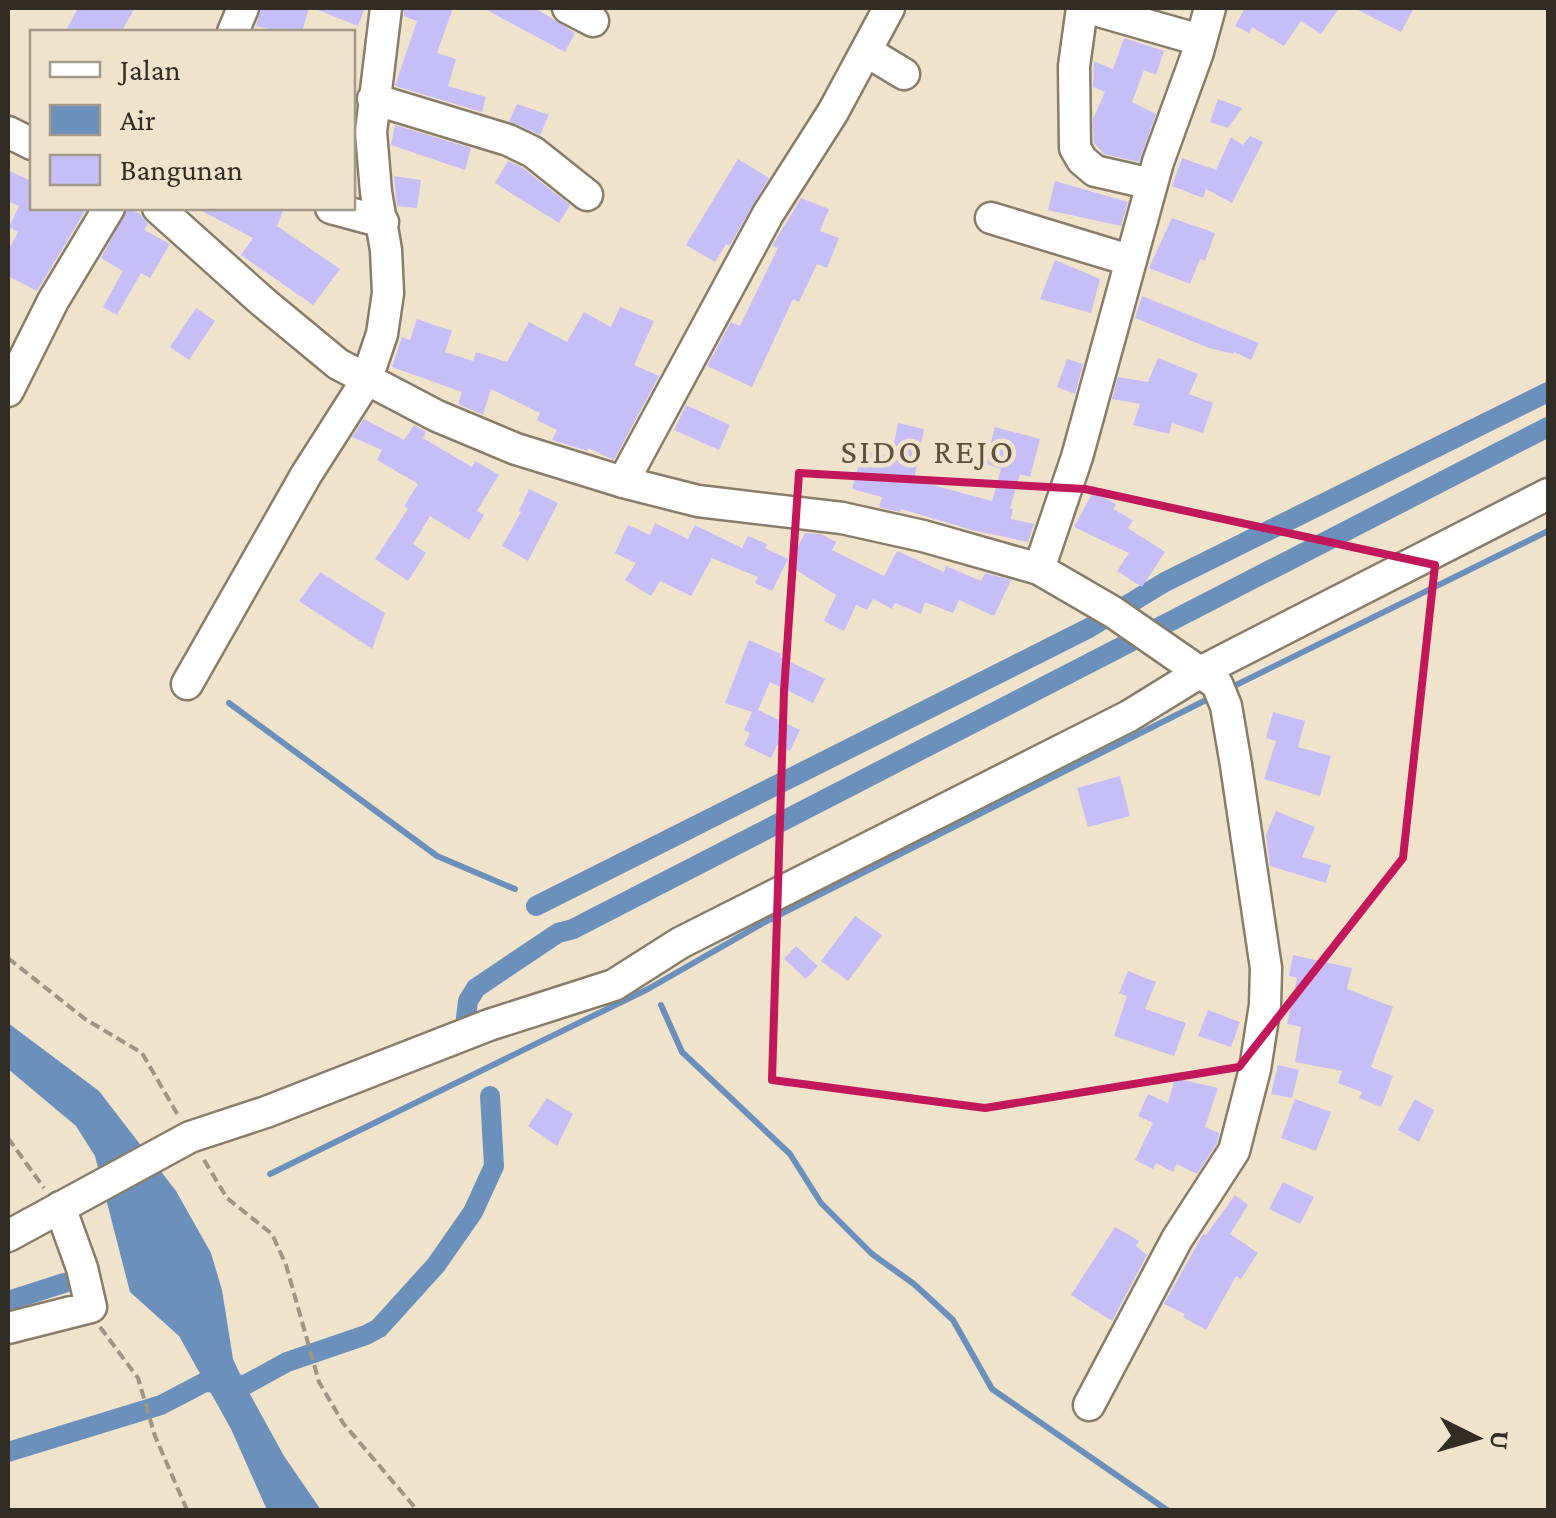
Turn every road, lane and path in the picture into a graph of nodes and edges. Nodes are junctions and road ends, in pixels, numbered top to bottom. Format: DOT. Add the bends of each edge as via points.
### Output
graph roads {
  1 [pos="386,8"];
  2 [pos="889,8"];
  3 [pos="1085,8"];
  4 [pos="1210,8"];
  5 [pos="1200,40"];
  6 [pos="866,51"];
  7 [pos="904,74"];
  8 [pos="373,99"];
  9 [pos="1152,184"];
  10 [pos="588,194"];
  11 [pos="108,210"];
  12 [pos="160,210"];
  13 [pos="338,210"];
  14 [pos="991,218"];
  15 [pos="383,222"];
  16 [pos="1129,260"];
  17 [pos="366,381"];
  18 [pos="8,391"];
  19 [pos="623,482"];
  20 [pos="1548,494"];
  21 [pos="1039,568"];
  22 [pos="187,684"];
  23 [pos="1215,687"];
  24 [pos="8,958"];
  25 [pos="190,1137"];
  26 [pos="8,1138"];
  27 [pos="68,1202"];
  28 [pos="8,1236"];
  29 [pos="91,1307"];
  30 [pos="8,1328"];
  31 [pos="1089,1405"];
  32 [pos="186,1510"];
  33 [pos="417,1510"];
  1 -- 8 [label="street"];
  2 -- 6 [label="street"];
  3 -- 5 [label="street"];
  3 -- 9 [label="street" via="1074,66 1075,148 1095,171"];
  4 -- 5 [label="street"];
  5 -- 9 [label="street"];
  6 -- 7 [label="street"];
  6 -- 19 [label="street" via="768,214"];
  8 -- 10 [label="street" via="508,140"];
  8 -- 15 [label="street" via="372,164"];
  9 -- 16 [label="street"];
  11 -- 18 [label="street"];
  12 -- 17 [label="street" via="263,302"];
  13 -- 15 [label="street"];
  14 -- 16 [label="street"];
  15 -- 17 [label="street" via="388,293"];
  16 -- 21 [label="street" via="1077,456"];
  17 -- 19 [label="street" via="516,448"];
  17 -- 22 [label="street"];
  19 -- 21 [label="street" via="698,501 842,518"];
  20 -- 23 [label="street"];
  21 -- 23 [label="street"];
  23 -- 25 [label="street" via="1129,716 680,943 614,986 441,1042"];
  23 -- 31 [label="street" via="1266,968 1255,1069 1234,1151 1177,1239"];
  24 -- 25 [label="path" via="85,1019 142,1053"];
  25 -- 27 [label="street"];
  25 -- 33 [label="path" via="227,1198 272,1234 319,1382 343,1423"];
  26 -- 27 [label="path" via="27,1168"];
  27 -- 28 [label="street"];
  27 -- 29 [label="street"];
  29 -- 30 [label="street"];
  29 -- 32 [label="path" via="138,1378"];
}
